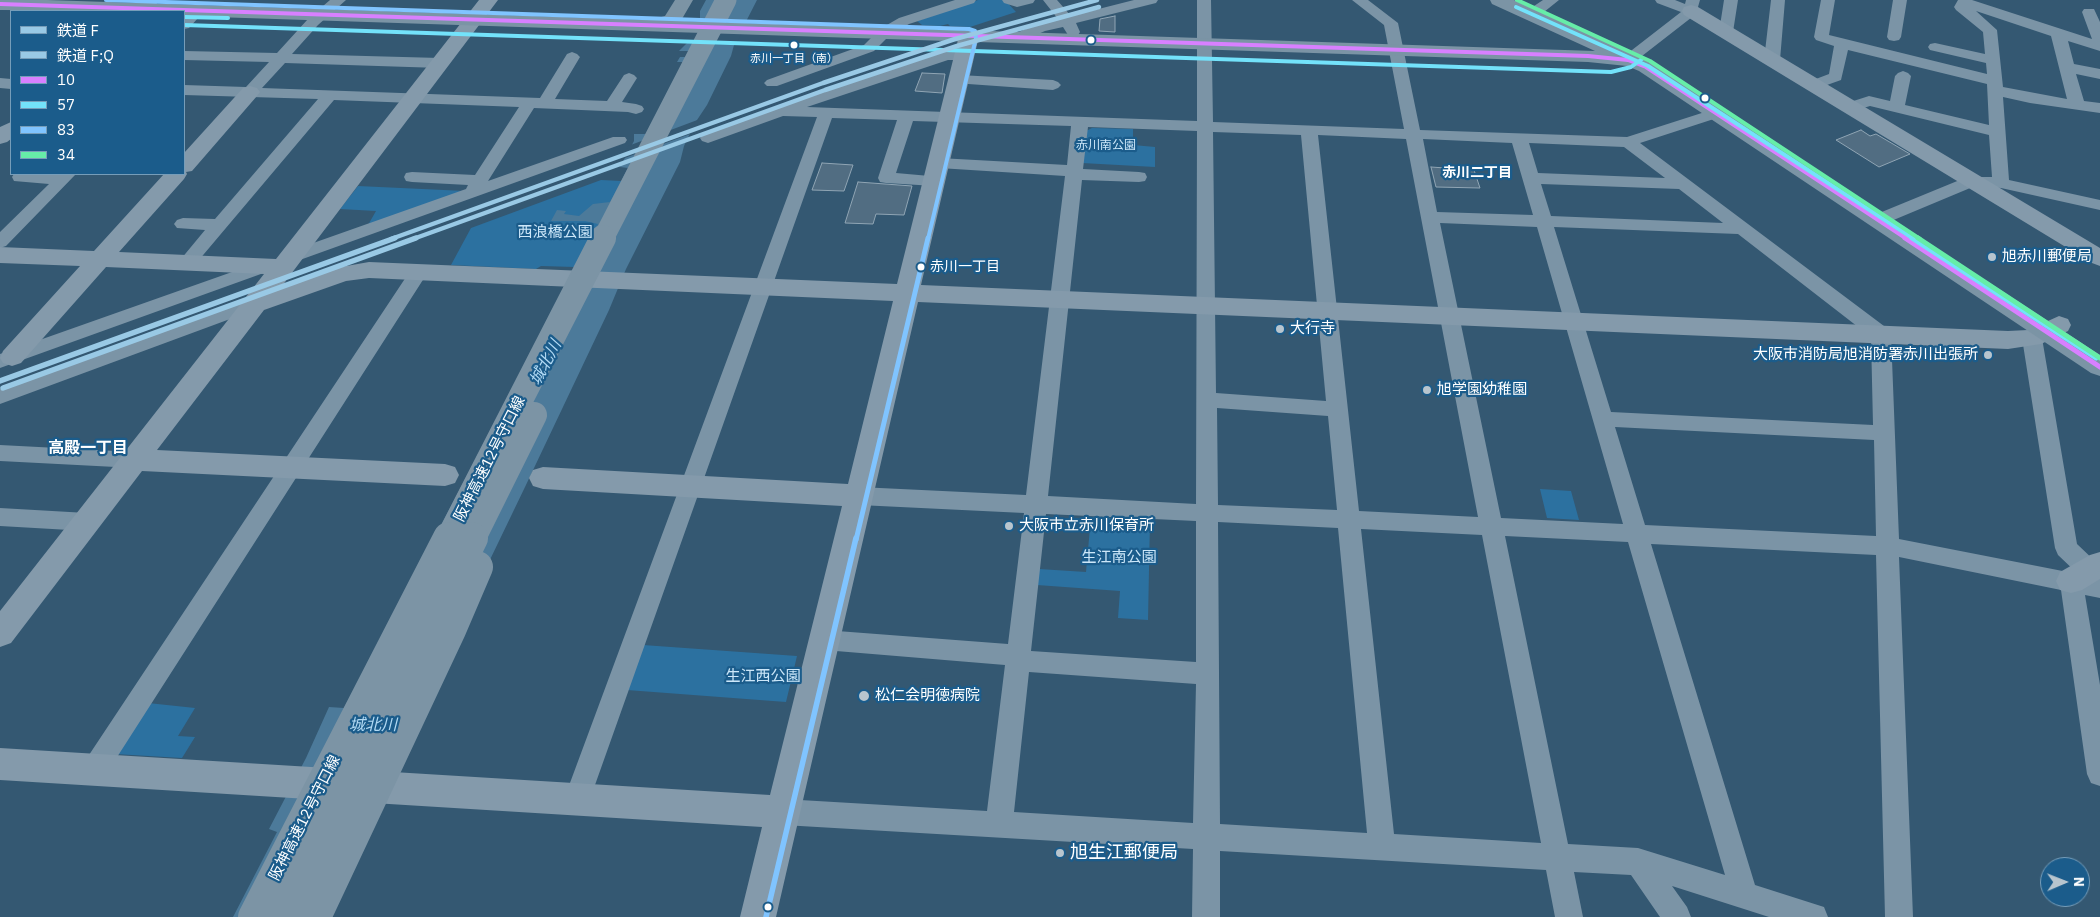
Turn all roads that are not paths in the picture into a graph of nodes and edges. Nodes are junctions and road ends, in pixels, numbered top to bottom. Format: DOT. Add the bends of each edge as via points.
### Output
graph roads {
  1 [pos="339,0"];
  2 [pos="684,0"];
  3 [pos="726,0"];
  4 [pos="742,0"];
  5 [pos="969,0"];
  6 [pos="1009,0"];
  7 [pos="1028,0"];
  8 [pos="1050,0"];
  9 [pos="1151,0"];
  10 [pos="1204,0"];
  11 [pos="1359,0"];
  12 [pos="1499,0"];
  13 [pos="1519,0"];
  14 [pos="1662,0"];
  15 [pos="1731,0"];
  16 [pos="1778,0"];
  17 [pos="1828,0"];
  18 [pos="1900,0"];
  19 [pos="1960,1"];
  20 [pos="0,4"];
  21 [pos="1546,4"];
  22 [pos="1692,6"];
  23 [pos="144,7"];
  24 [pos="2089,12"];
  25 [pos="477,15"];
  26 [pos="318,18"];
  27 [pos="186,20"];
  28 [pos="653,25"];
  29 [pos="676,26"];
  30 [pos="1070,27"];
  31 [pos="1726,32"];
  32 [pos="2058,33"];
  33 [pos="881,36"];
  34 [pos="1019,37"];
  35 [pos="1894,37"];
  36 [pos="2100,42"];
  37 [pos="1842,44"];
  38 [pos="1935,47"];
  39 [pos="2100,47"];
  40 [pos="1204,48"];
  41 [pos="965,54"];
  42 [pos="1398,54"];
  43 [pos="185,55"];
  44 [pos="1632,56"];
  45 [pos="572,57"];
  46 [pos="280,59"];
  47 [pos="1772,60"];
  48 [pos="1993,60"];
  49 [pos="440,63"];
  50 [pos="2067,68"];
  51 [pos="2100,74"];
  52 [pos="1903,76"];
  53 [pos="629,78"];
  54 [pos="772,83"];
  55 [pos="1053,85"];
  56 [pos="1813,85"];
  57 [pos="1995,85"];
  58 [pos="185,90"];
  59 [pos="250,92"];
  60 [pos="330,95"];
  61 [pos="414,98"];
  62 [pos="537,103"];
  63 [pos="2078,105"];
  64 [pos="612,106"];
  65 [pos="1850,107"];
  66 [pos="1897,108"];
  67 [pos="2100,108"];
  68 [pos="636,109"];
  69 [pos="782,111"];
  70 [pos="826,112"];
  71 [pos="1714,114"];
  72 [pos="906,116"];
  73 [pos="951,117"];
  74 [pos="1080,122"];
  75 [pos="1205,126"];
  76 [pos="10,129"];
  77 [pos="1309,130"];
  78 [pos="1996,132"];
  79 [pos="1414,134"];
  80 [pos="0,138"];
  81 [pos="708,138"];
  82 [pos="1519,138"];
  83 [pos="619,140"];
  84 [pos="1628,142"];
  85 [pos="185,165"];
  86 [pos="937,172"];
  87 [pos="1074,173"];
  88 [pos="175,175"];
  89 [pos="65,176"];
  90 [pos="20,177"];
  91 [pos="412,177"];
  92 [pos="1139,177"];
  93 [pos="1531,178"];
  94 [pos="1973,181"];
  95 [pos="2001,183"];
  96 [pos="1684,184"];
  97 [pos="476,186"];
  98 [pos="2100,205"];
  99 [pos="1430,217"];
  100 [pos="1884,218"];
  101 [pos="1544,221"];
  102 [pos="183,224"];
  103 [pos="219,225"];
  104 [pos="1743,229"];
  105 [pos="0,242"];
  106 [pos="0,255"];
  107 [pos="2100,258"];
  108 [pos="100,259"];
  109 [pos="187,263"];
  110 [pos="280,263"];
  111 [pos="419,272"];
  112 [pos="763,287"];
  113 [pos="908,293"];
  114 [pos="1060,299"];
  115 [pos="255,304"];
  116 [pos="1205,306"];
  117 [pos="1327,311"];
  118 [pos="1450,316"];
  119 [pos="1574,321"];
  120 [pos="2046,332"];
  121 [pos="1881,334"];
  122 [pos="2100,352"];
  123 [pos="6,359"];
  124 [pos="2100,367"];
  125 [pos="0,396"];
  126 [pos="1206,400"];
  127 [pos="1337,409"];
  128 [pos="1603,419"];
  129 [pos="1884,433"];
  130 [pos="519,446"];
  131 [pos="0,453"];
  132 [pos="134,460"];
  133 [pos="292,467"];
  134 [pos="445,475"];
  135 [pos="543,478"];
  136 [pos="690,486"];
  137 [pos="859,496"];
  138 [pos="1036,504"];
  139 [pos="1206,512"];
  140 [pos="0,517"];
  141 [pos="1348,519"];
  142 [pos="87,522"];
  143 [pos="1492,526"];
  144 [pos="1638,533"];
  145 [pos="1889,546"];
  146 [pos="2090,576"];
  147 [pos="9,610"];
  148 [pos="0,634"];
  149 [pos="824,640"];
  150 [pos="1018,658"];
  151 [pos="1208,674"];
  152 [pos="0,764"];
  153 [pos="94,770"];
  154 [pos="2100,774"];
  155 [pos="577,799"];
  156 [pos="783,812"];
  157 [pos="999,825"];
  158 [pos="1207,836"];
  159 [pos="1382,848"];
  160 [pos="1558,858"];
  161 [pos="1638,862"];
  162 [pos="1744,894"];
  163 [pos="254,917"];
  164 [pos="286,917"];
  165 [pos="315,917"];
  166 [pos="758,917"];
  167 [pos="1206,917"];
  168 [pos="1568,917"];
  169 [pos="1676,917"];
  170 [pos="1814,917"];
  171 [pos="1899,917"];
  1 -- 26 [label="street"];
  2 -- 29 [label="highway"];
  3 -- 163 [label="highway, 阪神高速12号守口線, bridge"];
  4 -- 130 [label="highway, 阪神高速12号守口線, bridge"];
  5 -- 33 [label="street" via="904,21"];
  6 -- 7 [label="street" via="1017,3"];
  8 -- 30 [label="street"];
  9 -- 30 [label="street"];
  10 -- 40 [label="street"];
  11 -- 42 [label="street" via="1391,23"];
  12 -- 44 [label="main road"];
  13 -- 21 [label="main road"];
  14 -- 22 [label="street"];
  15 -- 31 [label="street"];
  16 -- 47 [label="street"];
  17 -- 37 [label="street" via="1821,37"];
  18 -- 35 [label="street"];
  19 -- 32 [label="street"];
  19 -- 48 [label="street" via="1961,7 1990,30"];
  20 -- 23 [label="main road"];
  21 -- 44 [label="main road"];
  22 -- 31 [label="street"];
  22 -- 44 [label="street"];
  23 -- 26 [label="main road"];
  24 -- 36 [label="street"];
  25 -- 26 [label="main road"];
  25 -- 28 [label="main road"];
  25 -- 29 [label="main road"];
  25 -- 49 [label="street"];
  26 -- 27 [label="main road"];
  26 -- 46 [label="street"];
  28 -- 29 [label="highway"];
  29 -- 33 [label="main road"];
  30 -- 34 [label="street" via="1040,28"];
  31 -- 47 [label="street"];
  32 -- 39 [label="street"];
  32 -- 50 [label="street"];
  33 -- 41 [label="main road"];
  33 -- 54 [label="street" via="869,48"];
  34 -- 40 [label="main road"];
  34 -- 41 [label="main road"];
  37 -- 56 [label="street" via="1836,76"];
  37 -- 57 [label="street"];
  38 -- 48 [label="street"];
  40 -- 41 [label="main road"];
  40 -- 42 [label="main road"];
  40 -- 75 [label="street"];
  41 -- 55 [label="street"];
  41 -- 69 [label="street" via="948,55"];
  41 -- 73 [label="street"];
  42 -- 44 [label="main road" via="1611,65"];
  42 -- 79 [label="street"];
  43 -- 46 [label="street"];
  44 -- 71 [label="main road"];
  44 -- 100 [label="main road" via="1652,59"];
  45 -- 62 [label="street"];
  46 -- 49 [label="street"];
  46 -- 59 [label="street"];
  47 -- 56 [label="street"];
  48 -- 57 [label="street"];
  49 -- 61 [label="street"];
  50 -- 51 [label="street"];
  50 -- 63 [label="street"];
  52 -- 66 [label="street"];
  53 -- 64 [label="street"];
  56 -- 65 [label="street"];
  57 -- 63 [label="street" via="2030,98"];
  57 -- 78 [label="street"];
  58 -- 59 [label="street"];
  59 -- 60 [label="street"];
  59 -- 85 [label="street"];
  60 -- 61 [label="street"];
  60 -- 103 [label="street"];
  61 -- 62 [label="street"];
  61 -- 110 [label="street"];
  62 -- 64 [label="street"];
  62 -- 97 [label="street"];
  63 -- 67 [label="street"];
  64 -- 68 [label="street"];
  65 -- 66 [label="street" via="1870,100"];
  65 -- 94 [label="street"];
  66 -- 78 [label="street"];
  69 -- 70 [label="street"];
  69 -- 81 [label="street"];
  70 -- 72 [label="street"];
  70 -- 112 [label="street"];
  71 -- 84 [label="street"];
  71 -- 100 [label="main road"];
  72 -- 73 [label="street"];
  72 -- 86 [label="street" via="886,178"];
  73 -- 74 [label="street"];
  73 -- 86 [label="street"];
  74 -- 75 [label="street"];
  74 -- 87 [label="street"];
  75 -- 77 [label="street"];
  75 -- 116 [label="street"];
  76 -- 80 [label="street"];
  77 -- 79 [label="street"];
  77 -- 117 [label="street"];
  78 -- 95 [label="street"];
  79 -- 82 [label="street"];
  79 -- 99 [label="street"];
  82 -- 84 [label="street"];
  82 -- 93 [label="street"];
  83 -- 97 [label="street"];
  84 -- 96 [label="street"];
  86 -- 87 [label="street"];
  86 -- 113 [label="street"];
  87 -- 92 [label="street"];
  87 -- 114 [label="street"];
  88 -- 108 [label="street"];
  89 -- 90 [label="street"];
  89 -- 105 [label="street"];
  91 -- 97 [label="street"];
  93 -- 96 [label="street"];
  93 -- 101 [label="street"];
  94 -- 95 [label="street"];
  94 -- 100 [label="street"];
  94 -- 107 [label="street"];
  95 -- 98 [label="street"];
  96 -- 104 [label="street"];
  97 -- 110 [label="street"];
  99 -- 101 [label="street"];
  99 -- 118 [label="street"];
  100 -- 120 [label="main road"];
  101 -- 104 [label="street"];
  101 -- 119 [label="street"];
  102 -- 103 [label="street"];
  103 -- 109 [label="street"];
  104 -- 121 [label="street"];
  106 -- 108 [label="street"];
  108 -- 109 [label="street"];
  108 -- 123 [label="street"];
  109 -- 110 [label="street"];
  110 -- 115 [label="street"];
  110 -- 123 [label="street"];
  111 -- 112 [label="street"];
  111 -- 115 [label="street" via="351,272"];
  111 -- 133 [label="street"];
  112 -- 113 [label="street"];
  112 -- 136 [label="street"];
  113 -- 114 [label="street"];
  113 -- 137 [label="street"];
  114 -- 116 [label="street"];
  114 -- 138 [label="street"];
  115 -- 125 [label="street"];
  115 -- 132 [label="street"];
  116 -- 117 [label="street"];
  116 -- 126 [label="street"];
  117 -- 118 [label="street"];
  117 -- 127 [label="street"];
  118 -- 119 [label="street"];
  118 -- 143 [label="street"];
  119 -- 121 [label="street"];
  119 -- 128 [label="street"];
  120 -- 121 [label="street" via="2008,340"];
  120 -- 122 [label="main road"];
  120 -- 124 [label="main road"];
  120 -- 146 [label="street" via="2066,548"];
  121 -- 129 [label="street"];
  126 -- 127 [label="street"];
  126 -- 139 [label="street"];
  127 -- 141 [label="street"];
  128 -- 129 [label="street"];
  128 -- 144 [label="street"];
  129 -- 145 [label="street"];
  130 -- 164 [label="highway, 阪神高速12号守口線, bridge"];
  130 -- 165 [label="highway, bridge" via="477,567 450,630"];
  131 -- 132 [label="street"];
  132 -- 133 [label="street"];
  132 -- 142 [label="street"];
  133 -- 134 [label="street"];
  133 -- 153 [label="street"];
  135 -- 136 [label="street"];
  136 -- 137 [label="street"];
  136 -- 155 [label="street"];
  137 -- 138 [label="street"];
  137 -- 149 [label="street"];
  138 -- 139 [label="street"];
  138 -- 150 [label="street"];
  139 -- 141 [label="street"];
  139 -- 151 [label="street"];
  140 -- 142 [label="street"];
  141 -- 143 [label="street"];
  141 -- 159 [label="street"];
  142 -- 147 [label="street"];
  143 -- 144 [label="street"];
  143 -- 160 [label="street"];
  144 -- 145 [label="street"];
  144 -- 162 [label="street"];
  145 -- 146 [label="street"];
  145 -- 171 [label="street"];
  146 -- 154 [label="street" via="2087,680"];
  147 -- 148 [label="street"];
  149 -- 150 [label="street"];
  149 -- 156 [label="street"];
  150 -- 151 [label="street"];
  150 -- 157 [label="street"];
  151 -- 158 [label="street"];
  152 -- 153 [label="street"];
  153 -- 155 [label="street, bridge"];
  155 -- 156 [label="street"];
  156 -- 157 [label="street"];
  156 -- 166 [label="street"];
  157 -- 158 [label="street"];
  158 -- 159 [label="street"];
  158 -- 167 [label="street"];
  159 -- 160 [label="street"];
  160 -- 161 [label="street"];
  160 -- 168 [label="street"];
  161 -- 162 [label="street"];
  161 -- 169 [label="street"];
  162 -- 170 [label="street"];
}
